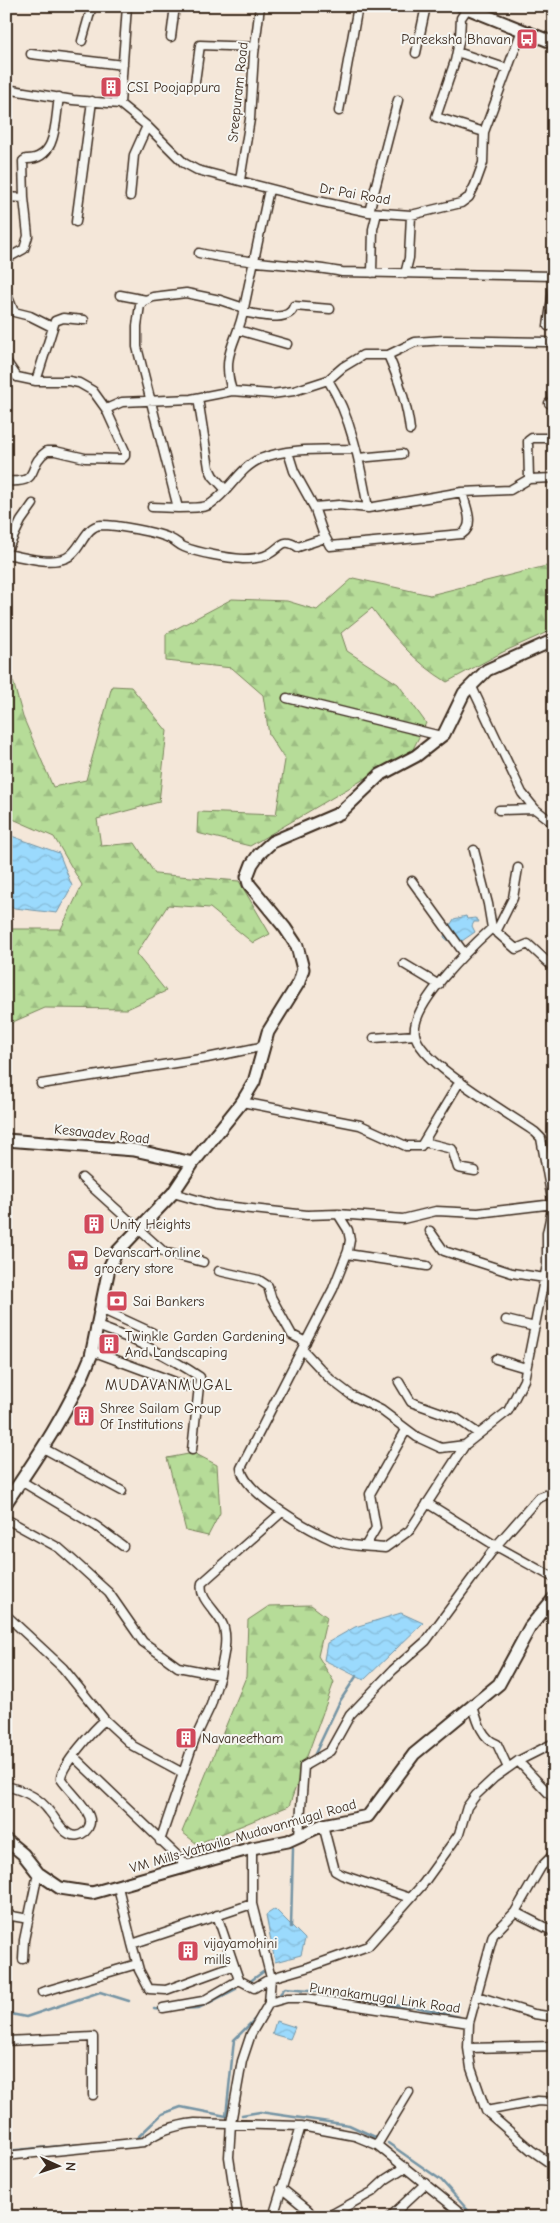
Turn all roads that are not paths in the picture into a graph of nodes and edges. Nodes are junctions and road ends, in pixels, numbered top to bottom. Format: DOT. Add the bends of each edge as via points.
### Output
graph roads {
  1 [pos="92,6"];
  2 [pos="127,6"];
  3 [pos="175,6"];
  4 [pos="260,6"];
  5 [pos="358,6"];
  6 [pos="426,6"];
  7 [pos="464,7"];
  8 [pos="522,30"];
  9 [pos="171,36"];
  10 [pos="82,41"];
  11 [pos="554,43"];
  12 [pos="255,47"];
  13 [pos="416,52"];
  14 [pos="457,52"];
  15 [pos="31,54"];
  16 [pos="123,65"];
  17 [pos="508,69"];
  18 [pos="195,82"];
  19 [pos="6,89"];
  20 [pos="59,97"];
  21 [pos="398,100"];
  22 [pos="92,101"];
  23 [pos="120,104"];
  24 [pos="339,111"];
  25 [pos="147,126"];
  26 [pos="484,132"];
  27 [pos="240,180"];
  28 [pos="269,189"];
  29 [pos="130,196"];
  30 [pos="6,197"];
  31 [pos="24,198"];
  32 [pos="373,212"];
  33 [pos="411,215"];
  34 [pos="76,222"];
  35 [pos="199,253"];
  36 [pos="6,259"];
  37 [pos="253,263"];
  38 [pos="372,273"];
  39 [pos="405,274"];
  40 [pos="554,276"];
  41 [pos="554,284"];
  42 [pos="120,296"];
  43 [pos="8,297"];
  44 [pos="146,300"];
  45 [pos="330,309"];
  46 [pos="244,310"];
  47 [pos="84,320"];
  48 [pos="548,326"];
  49 [pos="52,327"];
  50 [pos="238,330"];
  51 [pos="546,342"];
  52 [pos="287,344"];
  53 [pos="388,355"];
  54 [pos="6,360"];
  55 [pos="328,380"];
  56 [pos="36,381"];
  57 [pos="232,391"];
  58 [pos="198,398"];
  59 [pos="151,401"];
  60 [pos="106,409"];
  61 [pos="410,430"];
  62 [pos="554,438"];
  63 [pos="356,449"];
  64 [pos="288,452"];
  65 [pos="402,454"];
  66 [pos="358,458"];
  67 [pos="530,478"];
  68 [pos="554,478"];
  69 [pos="6,481"];
  70 [pos="226,490"];
  71 [pos="462,492"];
  72 [pos="33,504"];
  73 [pos="152,507"];
  74 [pos="314,507"];
  75 [pos="178,508"];
  76 [pos="368,508"];
  77 [pos="325,538"];
  78 [pos="6,553"];
  79 [pos="551,641"];
  80 [pos="554,654"];
  81 [pos="472,687"];
  82 [pos="286,698"];
  83 [pos="441,736"];
  84 [pos="499,810"];
  85 [pos="535,810"];
  86 [pos="554,824"];
  87 [pos="474,850"];
  88 [pos="518,868"];
  89 [pos="412,881"];
  90 [pos="494,930"];
  91 [pos="464,953"];
  92 [pos="404,964"];
  93 [pos="554,968"];
  94 [pos="438,985"];
  95 [pos="415,1035"];
  96 [pos="374,1038"];
  97 [pos="265,1046"];
  98 [pos="460,1081"];
  99 [pos="41,1084"];
  100 [pos="242,1102"];
  101 [pos="6,1140"];
  102 [pos="424,1142"];
  103 [pos="193,1162"];
  104 [pos="474,1171"];
  105 [pos="82,1178"];
  106 [pos="173,1193"];
  107 [pos="553,1204"];
  108 [pos="338,1214"];
  109 [pos="138,1230"];
  110 [pos="430,1231"];
  111 [pos="347,1254"];
  112 [pos="202,1262"];
  113 [pos="427,1266"];
  114 [pos="219,1271"];
  115 [pos="545,1278"];
  116 [pos="101,1309"];
  117 [pos="506,1320"];
  118 [pos="97,1326"];
  119 [pos="535,1327"];
  120 [pos="153,1333"];
  121 [pos="304,1345"];
  122 [pos="92,1351"];
  123 [pos="496,1359"];
  124 [pos="526,1368"];
  125 [pos="399,1382"];
  126 [pos="186,1386"];
  127 [pos="406,1430"];
  128 [pos="479,1434"];
  129 [pos="465,1445"];
  130 [pos="43,1448"];
  131 [pos="192,1450"];
  132 [pos="21,1481"];
  133 [pos="122,1491"];
  134 [pos="554,1492"];
  135 [pos="6,1503"];
  136 [pos="427,1503"];
  137 [pos="282,1512"];
  138 [pos="6,1519"];
  139 [pos="123,1546"];
  140 [pos="366,1546"];
  141 [pos="496,1546"];
  142 [pos="554,1578"];
  143 [pos="554,1598"];
  144 [pos="6,1615"];
  145 [pos="220,1675"];
  146 [pos="473,1706"];
  147 [pos="105,1720"];
  148 [pos="554,1742"];
  149 [pos="73,1756"];
  150 [pos="518,1762"];
  151 [pos="508,1768"];
  152 [pos="183,1773"];
  153 [pos="6,1786"];
  154 [pos="554,1799"];
  155 [pos="323,1825"];
  156 [pos="299,1836"];
  157 [pos="6,1840"];
  158 [pos="160,1841"];
  159 [pos="252,1848"];
  160 [pos="554,1854"];
  161 [pos="187,1865"];
  162 [pos="38,1873"];
  163 [pos="118,1886"];
  164 [pos="410,1898"];
  165 [pos="252,1904"];
  166 [pos="514,1912"];
  167 [pos="6,1915"];
  168 [pos="217,1915"];
  169 [pos="29,1919"];
  170 [pos="554,1932"];
  171 [pos="132,1944"];
  172 [pos="24,1959"];
  173 [pos="137,1964"];
  174 [pos="232,1966"];
  175 [pos="271,1978"];
  176 [pos="239,1980"];
  177 [pos="42,1992"];
  178 [pos="477,1996"];
  179 [pos="269,2003"];
  180 [pos="163,2008"];
  181 [pos="554,2017"];
  182 [pos="469,2023"];
  183 [pos="6,2041"];
  184 [pos="554,2046"];
  185 [pos="468,2048"];
  186 [pos="409,2092"];
  187 [pos="93,2095"];
  188 [pos="554,2102"];
  189 [pos="486,2111"];
  190 [pos="231,2124"];
  191 [pos="301,2126"];
  192 [pos="377,2145"];
  193 [pos="6,2157"];
  194 [pos="554,2166"];
  195 [pos="405,2167"];
  196 [pos="426,2183"];
  197 [pos="281,2188"];
  198 [pos="463,2216"];
  199 [pos="238,2217"];
  200 [pos="273,2217"];
  201 [pos="313,2217"];
  202 [pos="328,2217"];
  203 [pos="390,2217"];
  1 -- 10 [label="street"];
  2 -- 16 [label="street"];
  3 -- 9 [label="street"];
  4 -- 12 [label="street, Sreepuram Road"];
  5 -- 24 [label="street"];
  6 -- 13 [label="street"];
  7 -- 8 [label="street"];
  7 -- 14 [label="street"];
  8 -- 11 [label="street"];
  8 -- 17 [label="street, Dr Pai Road"];
  12 -- 18 [label="street" via="200,45"];
  12 -- 27 [label="street, Sreepuram Road" via="250,119"];
  14 -- 17 [label="street"];
  14 -- 26 [label="street" via="436,117"];
  15 -- 16 [label="street"];
  16 -- 23 [label="street"];
  17 -- 26 [label="street, Dr Pai Road"];
  19 -- 20 [label="street"];
  20 -- 22 [label="street"];
  20 -- 31 [label="street" via="48,151 43,156 23,162"];
  21 -- 32 [label="street"];
  22 -- 23 [label="street"];
  22 -- 34 [label="street"];
  23 -- 25 [label="street, Dr Pai Road"];
  25 -- 27 [label="street, Dr Pai Road" via="184,163 196,170"];
  25 -- 29 [label="street" via="134,155"];
  26 -- 33 [label="street, Dr Pai Road" via="483,163 469,197"];
  27 -- 28 [label="street, Dr Pai Road"];
  28 -- 32 [label="street, Dr Pai Road"];
  28 -- 37 [label="street"];
  30 -- 31 [label="street"];
  31 -- 36 [label="street" via="27,243 24,249"];
  32 -- 33 [label="street, Dr Pai Road"];
  32 -- 38 [label="street"];
  33 -- 39 [label="street"];
  35 -- 37 [label="street"];
  37 -- 38 [label="street"];
  37 -- 46 [label="street"];
  38 -- 39 [label="street"];
  39 -- 40 [label="street"];
  41 -- 48 [label="street"];
  42 -- 44 [label="street"];
  43 -- 49 [label="street" via="14,312"];
  44 -- 46 [label="street" via="186,293 220,300"];
  44 -- 59 [label="street" via="138,312 137,347"];
  45 -- 46 [label="street" via="294,306 288,315 274,316"];
  46 -- 50 [label="street"];
  47 -- 49 [label="street" via="63,318 55,321"];
  49 -- 56 [label="street"];
  50 -- 52 [label="street"];
  50 -- 57 [label="street" via="228,360 227,373"];
  51 -- 53 [label="street" via="415,342"];
  53 -- 55 [label="street" via="362,355"];
  53 -- 61 [label="street" via="408,410"];
  54 -- 56 [label="street" via="17,377"];
  55 -- 57 [label="street" via="272,394"];
  55 -- 63 [label="street" via="345,412"];
  56 -- 60 [label="street" via="79,383 93,390"];
  57 -- 58 [label="street"];
  58 -- 59 [label="street"];
  58 -- 70 [label="street" via="209,468"];
  59 -- 60 [label="street" via="122,402"];
  59 -- 75 [label="street"];
  60 -- 69 [label="street" via="125,451 122,459 85,458 47,451 29,478 23,482"];
  62 -- 67 [label="street" via="532,438 528,441"];
  63 -- 64 [label="street"];
  63 -- 66 [label="street"];
  64 -- 70 [label="street" via="260,459 242,472"];
  64 -- 74 [label="street" via="294,471"];
  65 -- 66 [label="street"];
  66 -- 76 [label="street"];
  67 -- 68 [label="street"];
  67 -- 71 [label="street" via="510,490"];
  70 -- 75 [label="street" via="207,507"];
  71 -- 76 [label="street"];
  71 -- 77 [label="street" via="470,522 462,534 330,546"];
  72 -- 78 [label="street"];
  73 -- 75 [label="street"];
  74 -- 76 [label="street"];
  74 -- 77 [label="street"];
  77 -- 78 [label="street" via="298,547 286,542 268,555 242,559 184,547 151,532 102,525 93,528 75,553 61,560"];
  79 -- 80 [label="street"];
  79 -- 81 [label="street" via="486,670"];
  81 -- 83 [label="street" via="464,694"];
  81 -- 85 [label="street" via="522,793"];
  82 -- 83 [label="street"];
  83 -- 97 [label="street" via="416,756 380,775 340,813 272,842 252,864 247,876 249,884 298,946 303,969 299,982 268,1032"];
  84 -- 85 [label="street"];
  85 -- 86 [label="street"];
  87 -- 90 [label="street"];
  88 -- 90 [label="street" via="513,898"];
  89 -- 91 [label="street"];
  90 -- 91 [label="street"];
  90 -- 93 [label="street" via="516,949 528,944"];
  91 -- 94 [label="street"];
  92 -- 94 [label="street"];
  94 -- 95 [label="street" via="422,1006"];
  95 -- 96 [label="street"];
  95 -- 98 [label="street" via="427,1056"];
  97 -- 99 [label="street"];
  97 -- 100 [label="street" via="254,1082"];
  98 -- 102 [label="street"];
  98 -- 107 [label="street" via="541,1138"];
  100 -- 102 [label="street" via="360,1125 406,1146 421,1146"];
  100 -- 103 [label="street"];
  101 -- 103 [label="street, Kesavadev Road" via="134,1150"];
  102 -- 104 [label="street" via="452,1149 458,1168"];
  103 -- 106 [label="street"];
  105 -- 109 [label="street"];
  106 -- 108 [label="street" via="216,1205 307,1215"];
  106 -- 109 [label="street"];
  107 -- 108 [label="street" via="478,1213 436,1211 403,1219"];
  107 -- 115 [label="street" via="546,1233"];
  108 -- 111 [label="street" via="348,1230"];
  109 -- 112 [label="street" via="164,1252"];
  109 -- 116 [label="street" via="116,1253 109,1268"];
  110 -- 115 [label="street" via="444,1251 512,1273"];
  111 -- 113 [label="street"];
  111 -- 121 [label="street" via="334,1289"];
  114 -- 121 [label="street" via="259,1280 268,1286 292,1335"];
  115 -- 119 [label="street"];
  116 -- 118 [label="street"];
  116 -- 120 [label="street"];
  117 -- 119 [label="street"];
  118 -- 122 [label="street"];
  118 -- 131 [label="street" via="129,1337 200,1376"];
  119 -- 124 [label="street"];
  121 -- 127 [label="street" via="330,1379 351,1395 382,1410"];
  121 -- 137 [label="street" via="241,1468 249,1486"];
  122 -- 126 [label="street"];
  122 -- 130 [label="street" via="70,1402"];
  123 -- 124 [label="street"];
  124 -- 128 [label="street" via="524,1380 508,1411"];
  125 -- 128 [label="street" via="411,1402 456,1418"];
  127 -- 129 [label="street" via="440,1448"];
  127 -- 140 [label="street" via="370,1494 376,1528"];
  128 -- 129 [label="street"];
  129 -- 136 [label="street"];
  130 -- 132 [label="street"];
  130 -- 133 [label="street"];
  132 -- 135 [label="street"];
  132 -- 139 [label="street"];
  134 -- 141 [label="street" via="538,1498"];
  136 -- 140 [label="street" via="410,1530 385,1548"];
  136 -- 141 [label="street"];
  137 -- 140 [label="street" via="337,1542"];
  137 -- 145 [label="street" via="202,1584 200,1590 220,1617 224,1629"];
  138 -- 145 [label="street" via="60,1548 99,1583 143,1642 178,1667"];
  141 -- 142 [label="street"];
  141 -- 156 [label="street" via="426,1641 350,1715 330,1751 304,1766"];
  143 -- 146 [label="street, VM Mills-Vattavila-Mudavanmugal Road" via="530,1627 499,1684"];
  144 -- 147 [label="street" via="63,1668"];
  145 -- 152 [label="street"];
  146 -- 151 [label="street" via="480,1728 490,1742 497,1744"];
  146 -- 155 [label="street, VM Mills-Vattavila-Mudavanmugal Road" via="414,1754 368,1816"];
  147 -- 149 [label="street"];
  147 -- 152 [label="street" via="132,1746"];
  148 -- 150 [label="street"];
  149 -- 153 [label="street" via="63,1769 61,1779 89,1816 90,1826 78,1836 62,1829 48,1809 34,1797"];
  149 -- 158 [label="street"];
  150 -- 151 [label="street"];
  150 -- 154 [label="street"];
  151 -- 164 [label="street" via="467,1807 459,1834"];
  152 -- 158 [label="street"];
  155 -- 156 [label="street, VM Mills-Vattavila-Mudavanmugal Road"];
  155 -- 164 [label="street" via="335,1871"];
  156 -- 159 [label="street, VM Mills-Vattavila-Mudavanmugal Road"];
  157 -- 162 [label="street, VM Mills-Vattavila-Mudavanmugal Road"];
  158 -- 161 [label="street"];
  159 -- 161 [label="street, VM Mills-Vattavila-Mudavanmugal Road"];
  159 -- 165 [label="street"];
  160 -- 166 [label="street" via="541,1867"];
  161 -- 163 [label="street, VM Mills-Vattavila-Mudavanmugal Road"];
  162 -- 163 [label="street, VM Mills-Vattavila-Mudavanmugal Road" via="60,1888 74,1891 92,1893"];
  162 -- 169 [label="street"];
  163 -- 171 [label="street"];
  164 -- 175 [label="street" via="368,1946"];
  165 -- 168 [label="street"];
  165 -- 175 [label="street"];
  166 -- 170 [label="street"];
  166 -- 178 [label="street" via="493,1934"];
  167 -- 169 [label="street"];
  168 -- 171 [label="street"];
  168 -- 174 [label="street"];
  169 -- 172 [label="street" via="23,1946"];
  171 -- 173 [label="street"];
  173 -- 174 [label="street" via="146,1987 160,1990"];
  173 -- 177 [label="street"];
  174 -- 176 [label="street"];
  175 -- 176 [label="street" via="254,1988"];
  175 -- 179 [label="street"];
  176 -- 180 [label="street" via="203,2001"];
  178 -- 181 [label="street"];
  178 -- 182 [label="street"];
  179 -- 182 [label="street, Punnakamugal Link Road" via="287,1998 306,1998"];
  179 -- 190 [label="street" via="251,2034 242,2061"];
  182 -- 185 [label="street, Punnakamugal Link Road"];
  183 -- 187 [label="street" via="93,2038"];
  184 -- 185 [label="street"];
  185 -- 189 [label="street, Punnakamugal Link Road" via="471,2068"];
  186 -- 192 [label="street"];
  188 -- 189 [label="street" via="538,2101"];
  189 -- 194 [label="street, Punnakamugal Link Road"];
  190 -- 191 [label="street"];
  190 -- 193 [label="street" via="180,2125 152,2135 144,2142"];
  190 -- 199 [label="street" via="229,2156"];
  191 -- 192 [label="street" via="355,2136"];
  191 -- 197 [label="street"];
  192 -- 195 [label="street"];
  195 -- 196 [label="street"];
  195 -- 202 [label="street" via="372,2192"];
  196 -- 198 [label="street"];
  196 -- 203 [label="street"];
  197 -- 200 [label="street"];
  197 -- 201 [label="street"];
}
